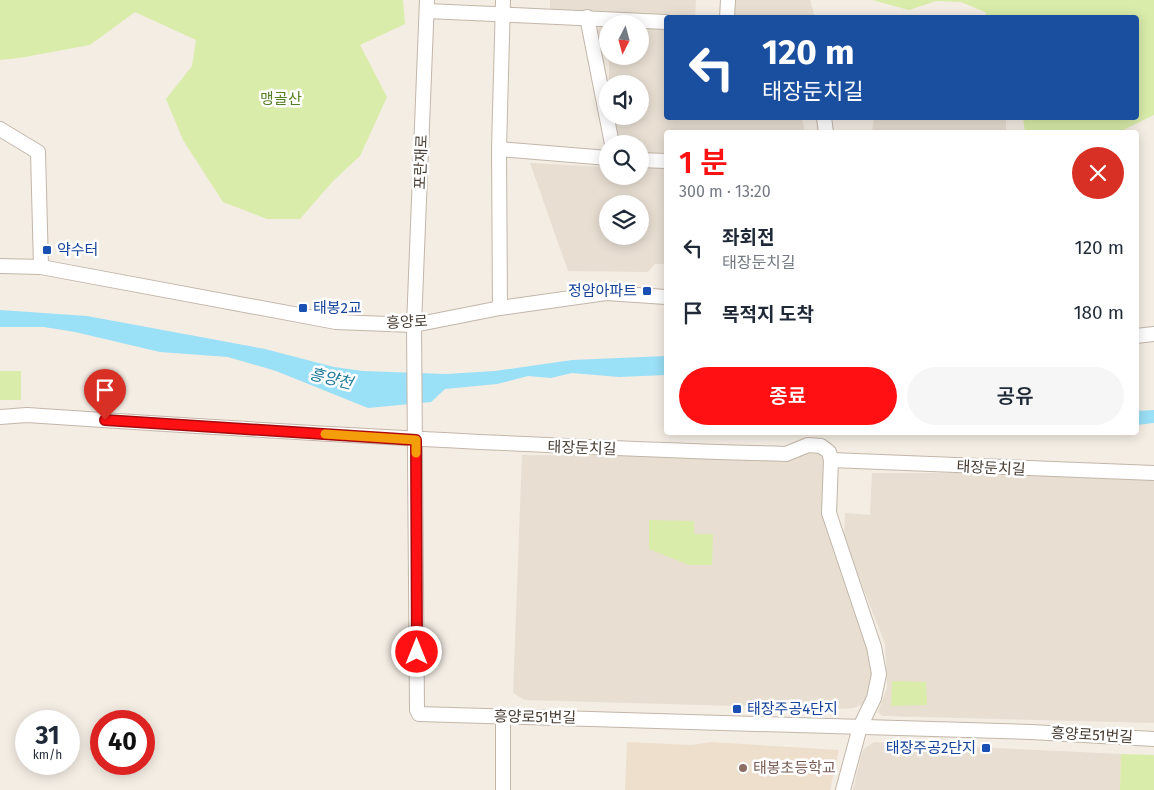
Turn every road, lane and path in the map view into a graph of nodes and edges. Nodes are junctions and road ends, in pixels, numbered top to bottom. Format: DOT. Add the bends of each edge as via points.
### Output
graph roads {
  1 [pos="504,0"];
  2 [pos="728,0"];
  3 [pos="427,5"];
  4 [pos="503,15"];
  5 [pos="727,15"];
  6 [pos="587,17"];
  7 [pos="664,22"];
  8 [pos="0,129"];
  9 [pos="610,135"];
  10 [pos="499,149"];
  11 [pos="599,157"];
  12 [pos="649,160"];
  13 [pos="664,160"];
  14 [pos="0,266"];
  15 [pos="41,267"];
  16 [pos="664,297"];
  17 [pos="500,308"];
  18 [pos="414,325"];
  19 [pos="1154,334"];
  20 [pos="1139,336"];
  21 [pos="0,417"];
  22 [pos="416,440"];
  23 [pos="831,460"];
  24 [pos="1154,473"];
  25 [pos="504,717"];
  26 [pos="860,726"];
  27 [pos="1154,739"];
  28 [pos="503,790"];
  29 [pos="843,790"];
  1 -- 4 [label="street"];
  2 -- 5 [label="street"];
  3 -- 4 [label="street"];
  3 -- 18 [label="street, 포란재로"];
  4 -- 6 [label="street"];
  4 -- 10 [label="street"];
  6 -- 7 [label="street"];
  6 -- 9 [label="street"];
  8 -- 15 [label="street" via="38,152"];
  10 -- 11 [label="street"];
  10 -- 17 [label="street"];
  12 -- 13 [label="street"];
  14 -- 15 [label="street, 흥양로"];
  15 -- 18 [label="street, 흥양로" via="336,322"];
  16 -- 17 [label="street, 흥양로" via="606,293"];
  17 -- 18 [label="street, 흥양로"];
  18 -- 22 [label="street"];
  19 -- 20 [label="street"];
  21 -- 22 [label="street, 태장둔치길" via="27,415"];
  22 -- 23 [label="street, 태장둔치길" via="786,454 808,445 821,446 829,452"];
  22 -- 25 [label="street, 흥양로51번길" via="417,710 424,715"];
  23 -- 24 [label="street, 태장둔치길"];
  23 -- 26 [label="street" via="829,513 874,647 879,674 874,698"];
  25 -- 26 [label="street, 흥양로51번길"];
  25 -- 28 [label="street"];
  26 -- 27 [label="street, 흥양로51번길"];
  26 -- 29 [label="street"];
}
